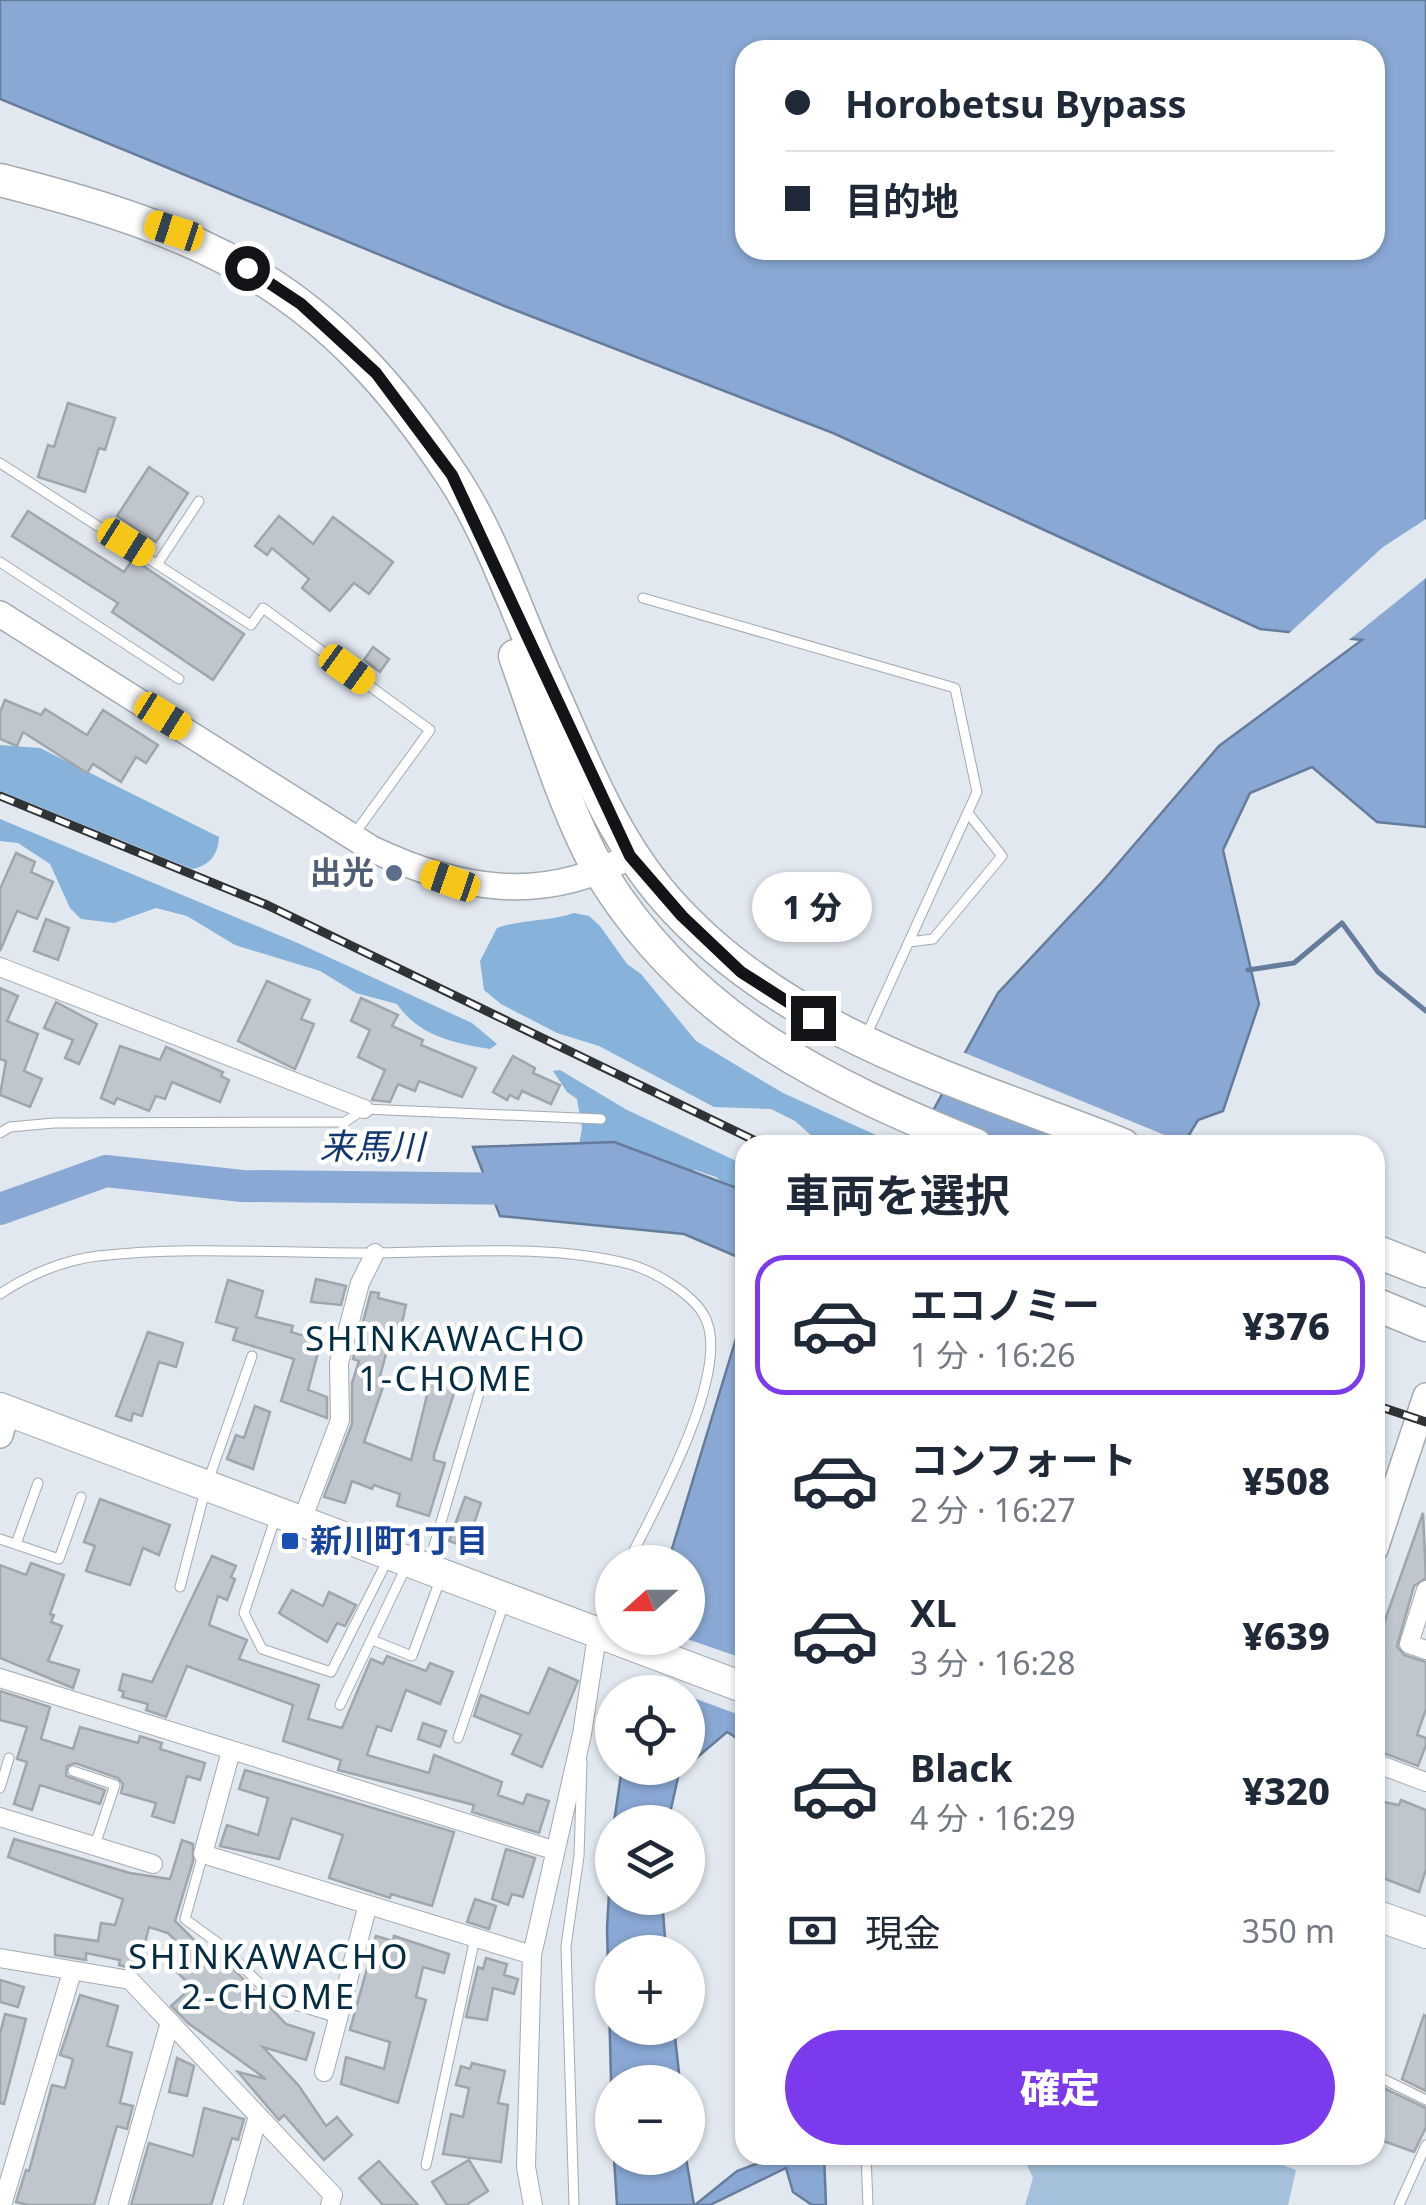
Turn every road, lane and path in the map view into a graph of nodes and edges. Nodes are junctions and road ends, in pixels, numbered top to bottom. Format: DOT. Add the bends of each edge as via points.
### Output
graph roads {
  1 [pos="0,180"];
  2 [pos="425,440"];
  3 [pos="0,463"];
  4 [pos="199,501"];
  5 [pos="0,562"];
  6 [pos="158,562"];
  7 [pos="643,598"];
  8 [pos="0,614"];
  9 [pos="179,679"];
  10 [pos="968,812"];
  11 [pos="354,835"];
  12 [pos="630,856"];
  13 [pos="601,873"];
  14 [pos="908,942"];
  15 [pos="0,967"];
  16 [pos="862,1043"];
  17 [pos="364,1109"];
  18 [pos="601,1119"];
  19 [pos="0,1133"];
  20 [pos="952,1135"];
  21 [pos="1097,1135"];
  22 [pos="374,1253"];
  23 [pos="1385,1255"];
  24 [pos="1426,1271"];
  25 [pos="0,1294"];
  26 [pos="1385,1308"];
  27 [pos="1426,1324"];
  28 [pos="252,1356"];
  29 [pos="480,1390"];
  30 [pos="1426,1396"];
  31 [pos="2,1418"];
  32 [pos="38,1483"];
  33 [pos="206,1486"];
  34 [pos="81,1497"];
  35 [pos="1385,1504"];
  36 [pos="289,1518"];
  37 [pos="0,1539"];
  38 [pos="16,1544"];
  39 [pos="636,1545"];
  40 [pos="417,1567"];
  41 [pos="180,1587"];
  42 [pos="1426,1590"];
  43 [pos="505,1600"];
  44 [pos="595,1635"];
  45 [pos="372,1640"];
  46 [pos="1426,1650"];
  47 [pos="599,1655"];
  48 [pos="651,1655"];
  49 [pos="0,1678"];
  50 [pos="735,1684"];
  51 [pos="340,1704"];
  52 [pos="582,1734"];
  53 [pos="458,1738"];
  54 [pos="232,1751"];
  55 [pos="9,1758"];
  56 [pos="1385,1767"];
  57 [pos="73,1770"];
  58 [pos="1426,1782"];
  59 [pos="0,1788"];
  60 [pos="0,1818"];
  61 [pos="94,1848"];
  62 [pos="553,1850"];
  63 [pos="202,1854"];
  64 [pos="153,1864"];
  65 [pos="367,1908"];
  66 [pos="1385,1918"];
  67 [pos="1426,1933"];
  68 [pos="475,1938"];
  69 [pos="532,1955"];
  70 [pos="0,1958"];
  71 [pos="72,1972"];
  72 [pos="338,2018"];
  73 [pos="170,2022"];
  74 [pos="324,2072"];
  75 [pos="1385,2080"];
  76 [pos="1426,2100"];
  77 [pos="258,2116"];
  78 [pos="1426,2144"];
  79 [pos="426,2165"];
  80 [pos="866,2165"];
  81 [pos="2,2205"];
  82 [pos="118,2205"];
  83 [pos="233,2205"];
  84 [pos="330,2205"];
  85 [pos="533,2205"];
  86 [pos="574,2205"];
  87 [pos="868,2205"];
  88 [pos="1400,2205"];
  1 -- 2 [label="highway" via="174,231 264,278 376,373"];
  2 -- 12 [label="highway" via="471,510"];
  2 -- 13 [label="highway"];
  3 -- 6 [label="lane"];
  4 -- 6 [label="lane"];
  5 -- 9 [label="lane"];
  6 -- 11 [label="lane" via="250,625 263,608 430,730"];
  7 -- 10 [label="lane" via="955,688 977,792"];
  8 -- 11 [label="main road"];
  10 -- 14 [label="lane"];
  10 -- 14 [label="lane" via="1002,856 934,939"];
  11 -- 13 [label="main road" via="450,881 536,886"];
  12 -- 13 [label="main road"];
  12 -- 16 [label="highway" via="741,972"];
  13 -- 20 [label="highway" via="683,973 760,1041 846,1091"];
  14 -- 16 [label="lane"];
  15 -- 17 [label="street"];
  16 -- 21 [label="highway"];
  17 -- 18 [label="lane"];
  17 -- 19 [label="lane" via="344,1122 54,1122"];
  22 -- 25 [label="lane" via="95,1256 26,1277"];
  22 -- 36 [label="street" via="340,1363 340,1420"];
  22 -- 39 [label="lane" via="569,1254 633,1265 681,1291 707,1321 712,1364"];
  23 -- 24 [label="highway"];
  26 -- 27 [label="highway"];
  28 -- 33 [label="lane"];
  29 -- 40 [label="lane"];
  30 -- 35 [label="main road"];
  31 -- 33 [label="main road"];
  32 -- 38 [label="lane"];
  33 -- 36 [label="main road"];
  33 -- 41 [label="lane"];
  34 -- 38 [label="lane" via="59,1559"];
  36 -- 40 [label="main road"];
  36 -- 40 [label="lane" via="244,1612 262,1649 331,1672"];
  37 -- 38 [label="lane"];
  40 -- 43 [label="main road"];
  40 -- 45 [label="lane"];
  40 -- 45 [label="lane" via="412,1656"];
  42 -- 46 [label="street" via="1409,1644"];
  43 -- 44 [label="main road"];
  43 -- 53 [label="lane"];
  45 -- 51 [label="lane"];
  47 -- 52 [label="street"];
  48 -- 50 [label="main road"];
  49 -- 54 [label="street"];
  52 -- 62 [label="street"];
  52 -- 86 [label="lane" via="579,1856 566,1946"];
  54 -- 62 [label="street"];
  54 -- 63 [label="street"];
  55 -- 59 [label="lane"];
  56 -- 58 [label="street"];
  57 -- 61 [label="lane" via="115,1785"];
  60 -- 61 [label="street"];
  61 -- 64 [label="street"];
  62 -- 69 [label="street"];
  63 -- 65 [label="street"];
  63 -- 72 [label="lane" via="184,1919 274,1998"];
  65 -- 68 [label="street"];
  65 -- 72 [label="street"];
  66 -- 67 [label="main road"];
  68 -- 69 [label="street"];
  68 -- 79 [label="lane"];
  69 -- 85 [label="street" via="526,2168"];
  70 -- 71 [label="street"];
  71 -- 73 [label="street" via="130,1980"];
  71 -- 81 [label="street"];
  72 -- 74 [label="street"];
  73 -- 77 [label="street"];
  73 -- 82 [label="street"];
  75 -- 76 [label="lane"];
  77 -- 83 [label="street"];
  77 -- 84 [label="street" via="333,2195"];
  78 -- 88 [label="lane"];
  80 -- 87 [label="lane"];
}
